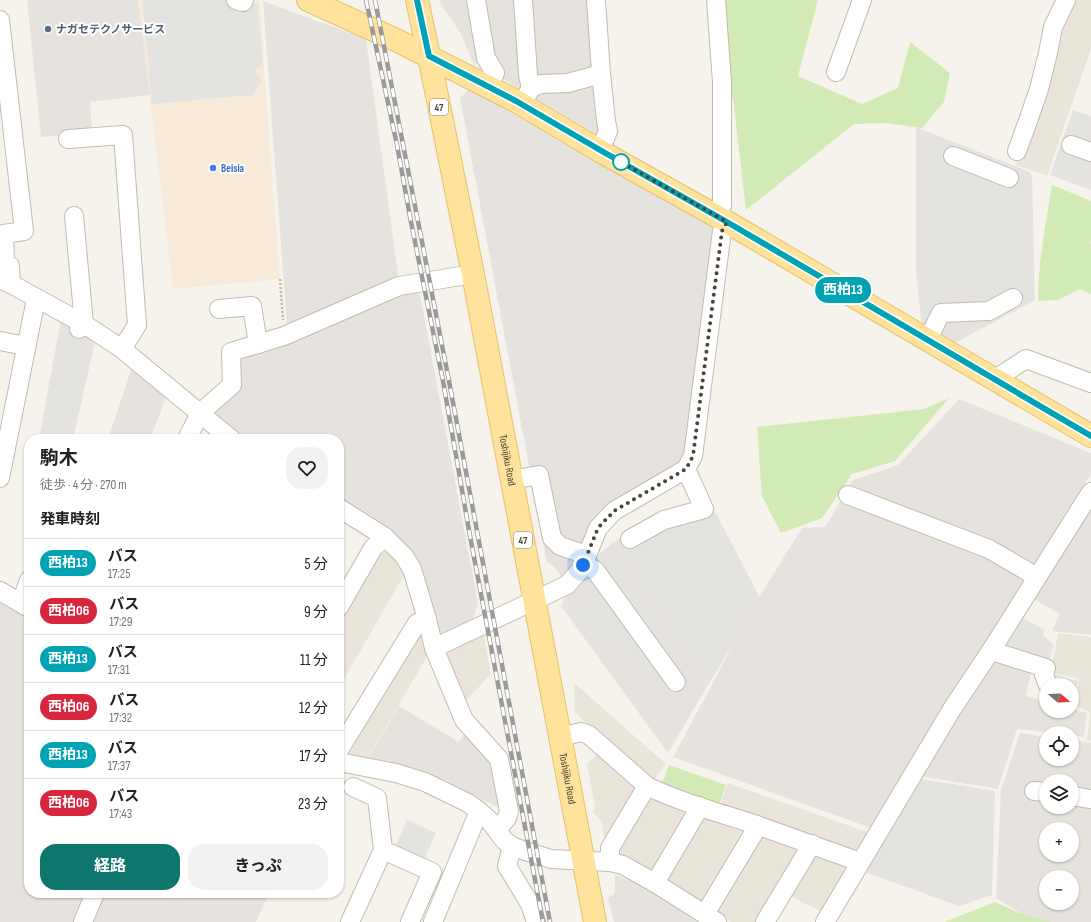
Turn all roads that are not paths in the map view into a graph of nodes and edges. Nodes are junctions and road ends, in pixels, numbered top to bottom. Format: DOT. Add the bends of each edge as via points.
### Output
graph roads {
  1 [pos="236,0"];
  2 [pos="244,0"];
  3 [pos="308,0"];
  4 [pos="417,0"];
  5 [pos="476,0"];
  6 [pos="523,0"];
  7 [pos="596,0"];
  8 [pos="716,0"];
  9 [pos="862,0"];
  10 [pos="1066,0"];
  11 [pos="0,20"];
  12 [pos="429,56"];
  13 [pos="3,67"];
  14 [pos="836,72"];
  15 [pos="601,74"];
  16 [pos="489,87"];
  17 [pos="527,96"];
  18 [pos="68,139"];
  19 [pos="1071,145"];
  20 [pos="600,150"];
  21 [pos="1017,151"];
  22 [pos="1091,152"];
  23 [pos="953,156"];
  24 [pos="1009,178"];
  25 [pos="74,216"];
  26 [pos="722,219"];
  27 [pos="473,274"];
  28 [pos="6,282"];
  29 [pos="1012,298"];
  30 [pos="36,299"];
  31 [pos="219,309"];
  32 [pos="82,326"];
  33 [pos="928,339"];
  34 [pos="0,341"];
  35 [pos="258,344"];
  36 [pos="26,346"];
  37 [pos="122,349"];
  38 [pos="997,381"];
  39 [pos="1091,383"];
  40 [pos="7,405"];
  41 [pos="200,413"];
  42 [pos="190,434"];
  43 [pos="225,434"];
  44 [pos="1091,436"];
  45 [pos="686,469"];
  46 [pos="1,470"];
  47 [pos="511,480"];
  48 [pos="1091,492"];
  49 [pos="848,495"];
  50 [pos="344,511"];
  51 [pos="386,537"];
  52 [pos="630,539"];
  53 [pos="585,560"];
  54 [pos="1037,577"];
  55 [pos="0,591"];
  56 [pos="344,598"];
  57 [pos="534,601"];
  58 [pos="24,604"];
  59 [pos="427,619"];
  60 [pos="434,648"];
  61 [pos="992,649"];
  62 [pos="1045,678"];
  63 [pos="676,682"];
  64 [pos="560,737"];
  65 [pos="344,742"];
  66 [pos="344,763"];
  67 [pos="648,786"];
  68 [pos="353,787"];
  69 [pos="1079,797"];
  70 [pos="1091,799"];
  71 [pos="699,806"];
  72 [pos="479,811"];
  73 [pos="758,826"];
  74 [pos="497,830"];
  75 [pos="812,844"];
  76 [pos="512,846"];
  77 [pos="383,850"];
  78 [pos="583,861"];
  79 [pos="610,862"];
  80 [pos="860,862"];
  81 [pos="655,882"];
  82 [pos="93,898"];
  83 [pos="711,918"];
  84 [pos="82,922"];
  85 [pos="350,922"];
  86 [pos="410,922"];
  87 [pos="433,922"];
  88 [pos="536,922"];
  89 [pos="595,922"];
  90 [pos="765,922"];
  91 [pos="825,922"];
  1 -- 2 [label="street"];
  3 -- 12 [label="main road"];
  4 -- 12 [label="main road, Toshijiku Road / 47"];
  5 -- 16 [label="street" via="486,58 495,73"];
  6 -- 17 [label="street"];
  7 -- 15 [label="street"];
  8 -- 26 [label="street" via="722,82"];
  9 -- 14 [label="street"];
  10 -- 21 [label="street" via="1053,27 1039,89"];
  11 -- 13 [label="street"];
  12 -- 16 [label="main road"];
  12 -- 27 [label="main road, Toshijiku Road / 47"];
  13 -- 28 [label="street" via="24,231 4,234 5,263 10,266"];
  15 -- 17 [label="street" via="568,83 541,84"];
  15 -- 20 [label="street" via="608,131"];
  16 -- 17 [label="main road"];
  17 -- 20 [label="main road"];
  18 -- 37 [label="street" via="123,135 137,326"];
  19 -- 22 [label="street"];
  20 -- 26 [label="main road"];
  23 -- 24 [label="street"];
  25 -- 32 [label="street"];
  26 -- 33 [label="main road"];
  26 -- 45 [label="street" via="693,456"];
  27 -- 35 [label="street" via="399,286 284,336"];
  27 -- 47 [label="main road, Toshijiku Road / 47"];
  28 -- 30 [label="street"];
  29 -- 33 [label="street" via="989,311 941,313"];
  30 -- 32 [label="street"];
  30 -- 36 [label="street"];
  31 -- 35 [label="street" via="252,306"];
  32 -- 37 [label="street"];
  33 -- 38 [label="main road"];
  34 -- 36 [label="street"];
  35 -- 41 [label="street" via="232,352 232,385"];
  36 -- 40 [label="street"];
  37 -- 41 [label="street"];
  38 -- 39 [label="street" via="1000,376 1026,359"];
  38 -- 44 [label="main road"];
  40 -- 46 [label="street"];
  41 -- 42 [label="street"];
  41 -- 43 [label="street"];
  45 -- 52 [label="street" via="704,509 664,520"];
  45 -- 53 [label="street" via="614,511 598,528"];
  47 -- 53 [label="street" via="538,475 552,538 560,546"];
  47 -- 57 [label="main road, Toshijiku Road / 47"];
  48 -- 54 [label="street"];
  49 -- 54 [label="street" via="989,548"];
  50 -- 51 [label="street"];
  51 -- 56 [label="street" via="373,548"];
  51 -- 59 [label="street" via="412,569"];
  53 -- 57 [label="street" via="582,568 567,585"];
  53 -- 63 [label="street" via="595,570"];
  54 -- 61 [label="street"];
  55 -- 58 [label="street"];
  57 -- 60 [label="street"];
  57 -- 64 [label="main road, Toshijiku Road / 47"];
  59 -- 60 [label="street"];
  59 -- 65 [label="street" via="417,623"];
  60 -- 74 [label="street" via="464,720 499,759 509,811 507,818"];
  61 -- 62 [label="street" via="1046,668"];
  61 -- 80 [label="street" via="952,709"];
  64 -- 67 [label="street" via="581,732 589,735"];
  64 -- 78 [label="main road, Toshijiku Road / 47"];
  66 -- 72 [label="street" via="396,773 425,782"];
  67 -- 71 [label="street"];
  67 -- 79 [label="street" via="610,848"];
  68 -- 77 [label="street" via="377,798"];
  69 -- 70 [label="street"];
  71 -- 73 [label="street"];
  71 -- 81 [label="street"];
  72 -- 74 [label="street"];
  72 -- 87 [label="street"];
  73 -- 75 [label="street"];
  73 -- 83 [label="street"];
  74 -- 76 [label="street"];
  75 -- 80 [label="street"];
  75 -- 90 [label="street"];
  76 -- 78 [label="street" via="551,858"];
  76 -- 88 [label="street" via="507,866 530,904"];
  77 -- 85 [label="street"];
  77 -- 86 [label="street" via="407,857 432,872"];
  78 -- 79 [label="street"];
  78 -- 89 [label="main road, Toshijiku Road / 47"];
  79 -- 81 [label="street"];
  80 -- 91 [label="street"];
  81 -- 83 [label="street"];
  82 -- 84 [label="street"];
}
